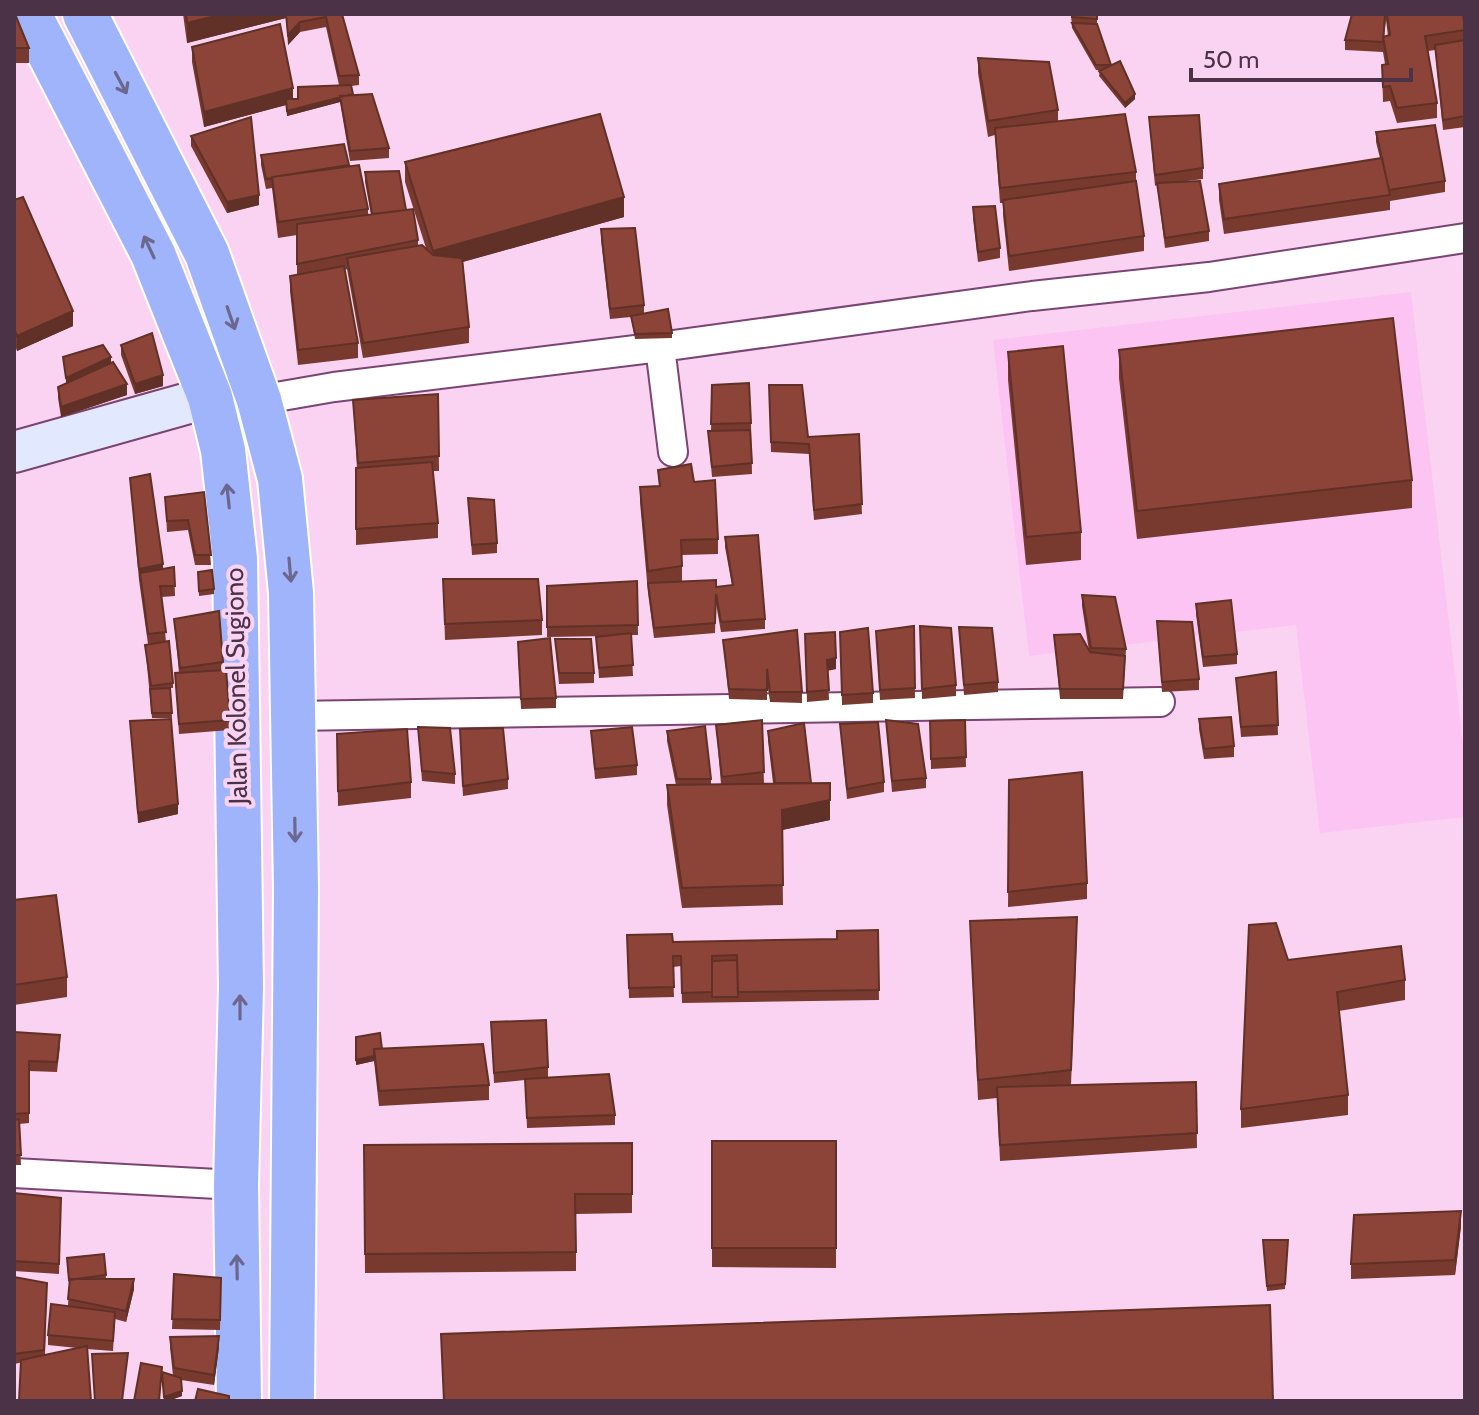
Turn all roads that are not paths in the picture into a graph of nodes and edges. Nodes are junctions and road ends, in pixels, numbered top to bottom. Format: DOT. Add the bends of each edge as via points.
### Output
graph roads {
  1 [pos="29,14"];
  2 [pos="85,14"];
  3 [pos="1465,238"];
  4 [pos="660,347"];
  5 [pos="210,397"];
  6 [pos="259,400"];
  7 [pos="14,452"];
  8 [pos="673,452"];
  9 [pos="1160,702"];
  10 [pos="292,716"];
  11 [pos="14,1173"];
  12 [pos="236,1185"];
  13 [pos="292,1323"];
  14 [pos="238,1324"];
  15 [pos="239,1401"];
  16 [pos="292,1401"];
  5 -- 1 [label="highway, Jalan Kolonel Sugiono, one-way" via="153,254"];
  2 -- 6 [label="highway, one-way" via="207,254"];
  3 -- 4 [label="street" via="1224,275"];
  4 -- 6 [label="street"];
  4 -- 8 [label="street"];
  5 -- 7 [label="street"];
  12 -- 5 [label="highway, Jalan Kolonel Sugiono, one-way" via="241,988 235,559 223,450"];
  6 -- 10 [label="highway, one-way" via="280,479 290,570"];
  9 -- 10 [label="street"];
  10 -- 13 [label="highway, one-way"];
  11 -- 12 [label="street"];
  14 -- 12 [label="highway, Jalan Kolonel Sugiono, one-way"];
  13 -- 14 [label="highway"];
  13 -- 16 [label="highway"];
  14 -- 15 [label="highway, Jalan Kolonel Sugiono"];
}
